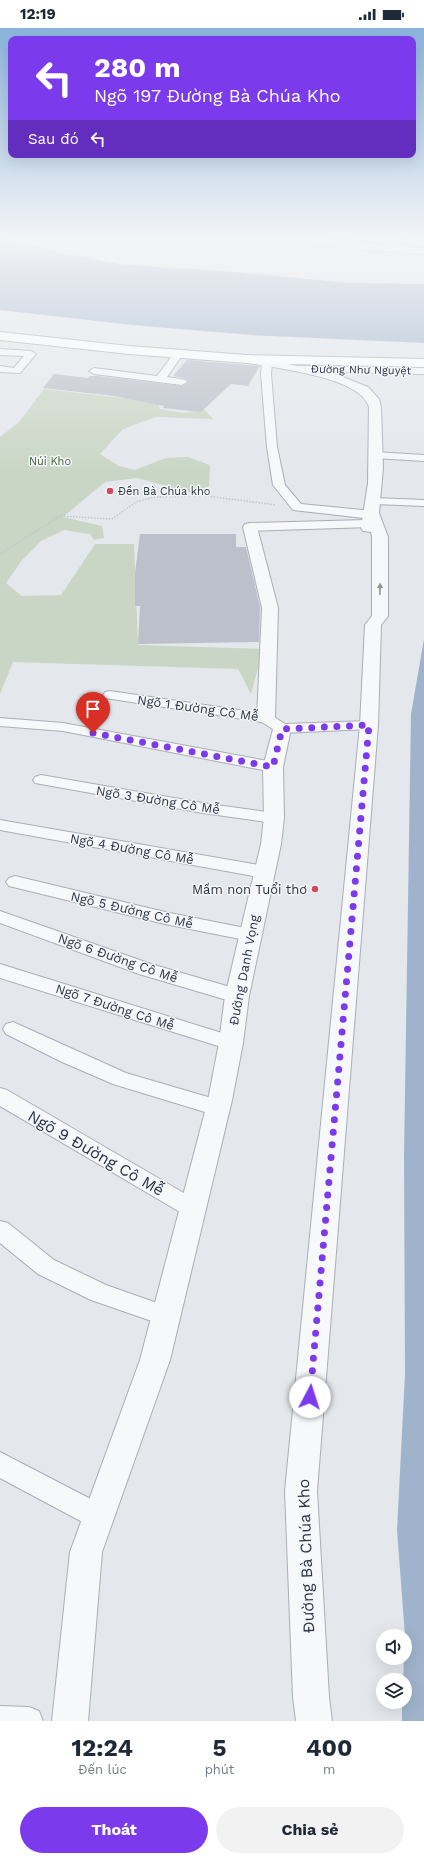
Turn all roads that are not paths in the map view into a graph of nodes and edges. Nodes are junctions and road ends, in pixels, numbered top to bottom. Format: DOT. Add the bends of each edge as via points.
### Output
graph roads {
  1 [pos="0,336"];
  2 [pos="0,352"];
  3 [pos="178,354"];
  4 [pos="246,359"];
  5 [pos="267,363"];
  6 [pos="424,363"];
  7 [pos="299,369"];
  8 [pos="5,370"];
  9 [pos="424,371"];
  10 [pos="94,372"];
  11 [pos="160,379"];
  12 [pos="0,382"];
  13 [pos="182,382"];
  14 [pos="374,455"];
  15 [pos="424,458"];
  16 [pos="424,503"];
  17 [pos="372,513"];
  18 [pos="250,527"];
  19 [pos="110,695"];
  20 [pos="0,722"];
  21 [pos="274,723"];
  22 [pos="369,725"];
  23 [pos="273,767"];
  24 [pos="41,780"];
  25 [pos="274,818"];
  26 [pos="0,825"];
  27 [pos="264,872"];
  28 [pos="15,882"];
  29 [pos="0,917"];
  30 [pos="250,935"];
  31 [pos="0,971"];
  32 [pos="237,996"];
  33 [pos="13,1029"];
  34 [pos="231,1043"];
  35 [pos="0,1096"];
  36 [pos="218,1108"];
  37 [pos="193,1209"];
  38 [pos="0,1230"];
  39 [pos="166,1316"];
  40 [pos="0,1464"];
  41 [pos="97,1516"];
  42 [pos="0,1720"];
  43 [pos="29,1721"];
  44 [pos="70,1721"];
  45 [pos="314,1721"];
  1 -- 3 [label="main road, Đường Như Nguyệt"];
  2 -- 8 [label="street" via="30,354 16,371"];
  3 -- 4 [label="main road, Đường Như Nguyệt"];
  3 -- 11 [label="street"];
  4 -- 5 [label="street, Đường Bà Chúa Kho"];
  4 -- 6 [label="main road, Đường Như Nguyệt"];
  5 -- 7 [label="street, Đường Bà Chúa Kho"];
  5 -- 17 [label="street" via="272,447 279,485 297,507"];
  7 -- 9 [label="street, Đường Như Nguyệt"];
  7 -- 14 [label="street, Đường Bà Chúa Kho" via="340,378 372,397 375,407"];
  8 -- 12 [label="street"];
  10 -- 11 [label="street"];
  11 -- 13 [label="street"];
  14 -- 15 [label="lane"];
  14 -- 17 [label="street, Đường Bà Chúa Kho"];
  16 -- 17 [label="lane"];
  17 -- 18 [label="street"];
  17 -- 22 [label="street, Đường Bà Chúa Kho" via="366,537 365,618 373,626"];
  18 -- 21 [label="street, Đường Danh Vọng" via="270,608"];
  19 -- 21 [label="street, Ngõ 1 Đường Cô Mễ"];
  20 -- 23 [label="street" via="63,728"];
  21 -- 22 [label="street, Ngõ 1 Đường Cô Mễ"];
  21 -- 23 [label="street, Đường Danh Vọng"];
  22 -- 45 [label="street, Đường Bà Chúa Kho" via="301,1491"];
  23 -- 25 [label="street, Đường Danh Vọng"];
  24 -- 25 [label="street, Ngõ 3 Đường Cô Mễ"];
  25 -- 27 [label="street, Đường Danh Vọng"];
  26 -- 27 [label="street, Ngõ 4 Đường Cô Mễ"];
  27 -- 30 [label="street, Đường Danh Vọng"];
  28 -- 30 [label="street, Ngõ 5 Đường Cô Mễ" via="165,918"];
  29 -- 32 [label="street, Ngõ 6 Đường Cô Mễ" via="145,969"];
  30 -- 32 [label="street, Đường Danh Vọng"];
  31 -- 34 [label="street, Ngõ 7 Đường Cô Mễ"];
  32 -- 34 [label="street, Đường Danh Vọng"];
  33 -- 36 [label="street" via="120,1079"];
  34 -- 36 [label="street, Đường Danh Vọng"];
  35 -- 37 [label="street, Ngõ 9 Đường Cô Mễ"];
  36 -- 37 [label="street, Đường Danh Vọng"];
  37 -- 39 [label="street, Đường Danh Vọng"];
  38 -- 39 [label="street" via="46,1267 99,1293"];
  39 -- 41 [label="street, Đường Danh Vọng" via="155,1360"];
  40 -- 41 [label="street"];
  41 -- 44 [label="street, Đường Danh Vọng" via="86,1552"];
  42 -- 43 [label="street"];
}
